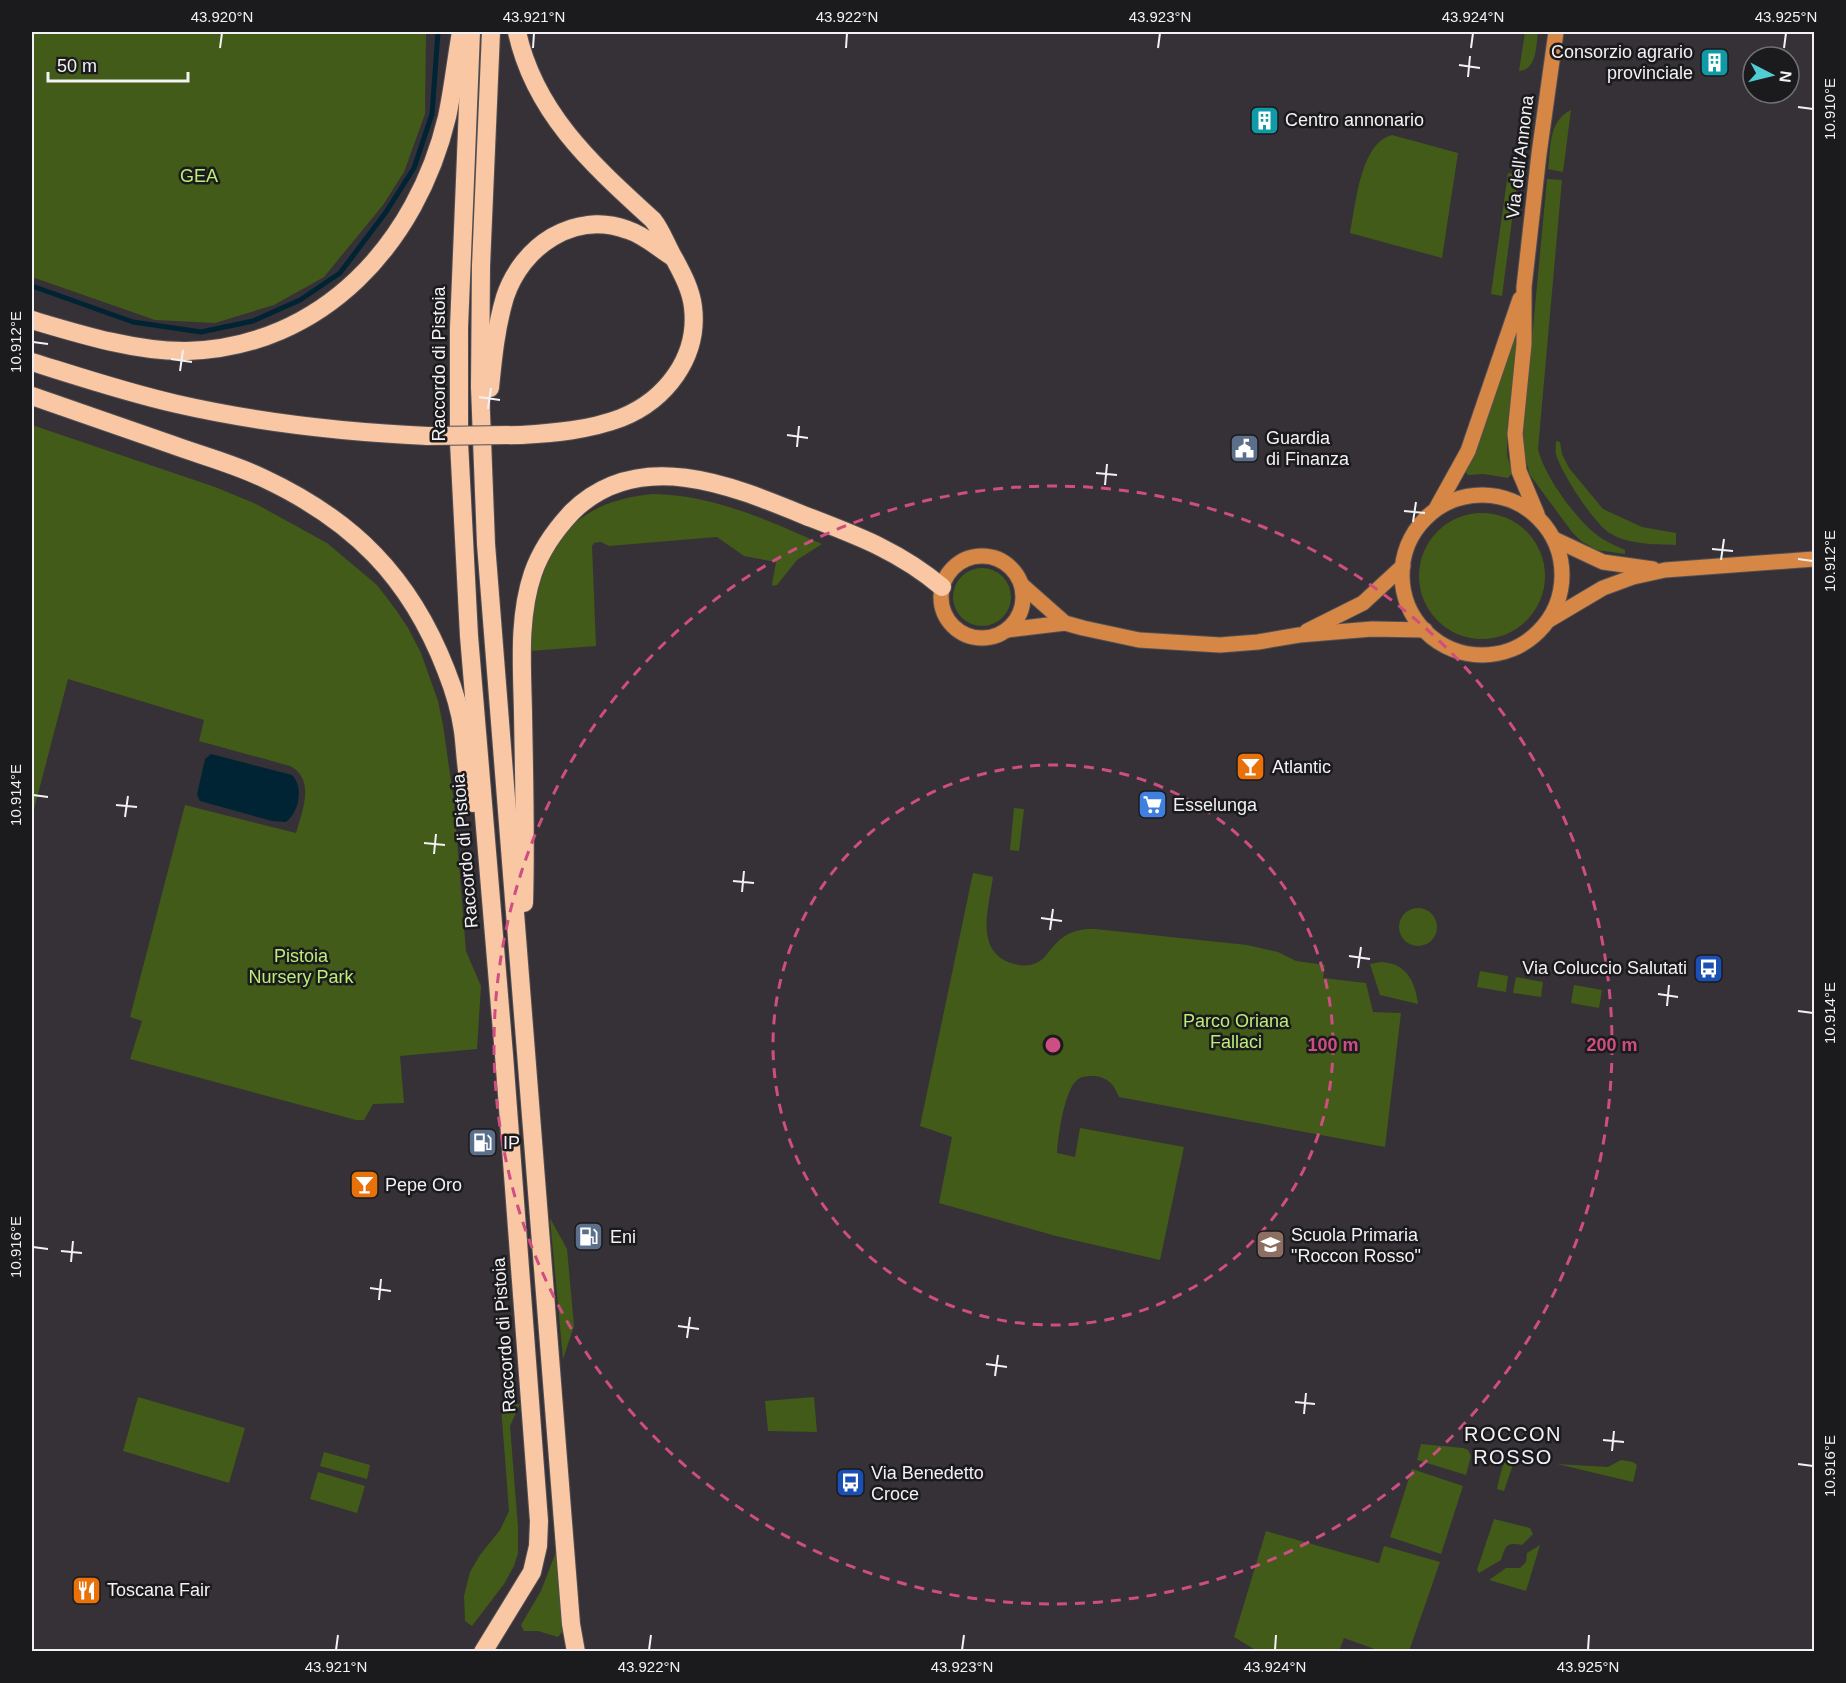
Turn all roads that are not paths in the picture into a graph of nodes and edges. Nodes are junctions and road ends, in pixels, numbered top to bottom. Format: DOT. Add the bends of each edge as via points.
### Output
graph roads {
  1 [pos="461,32"];
  2 [pos="471,32"];
  3 [pos="491,32"];
  4 [pos="517,32"];
  5 [pos="1556,32"];
  6 [pos="673,258"];
  7 [pos="1524,287"];
  8 [pos="32,320"];
  9 [pos="32,362"];
  10 [pos="32,396"];
  11 [pos="483,482"];
  12 [pos="1435,510"];
  13 [pos="1538,518"];
  14 [pos="1554,539"];
  15 [pos="1815,559"];
  16 [pos="1403,566"];
  17 [pos="1665,570"];
  18 [pos="1022,585"];
  19 [pos="942,587"];
  20 [pos="1548,620"];
  21 [pos="1065,623"];
  22 [pos="1007,630"];
  23 [pos="1425,630"];
  24 [pos="1299,635"];
  25 [pos="486,845"];
  26 [pos="520,989"];
  27 [pos="483,1652"];
  28 [pos="576,1652"];
  1 -- 8 [label="highway" via="447,117 415,203 375,262 327,304 257,339 186,351 141,347"];
  2 -- 25 [label="highway, Raccordo di Pistoia" via="459,442"];
  3 -- 11 [label="highway" via="481,266"];
  4 -- 6 [label="highway" via="528,70 555,120 586,157 656,224"];
  5 -- 7 [label="street, Via dell'Annona"];
  6 -- 9 [label="highway, bridge" via="691,295 694,317 686,358 670,384 640,408 606,423 559,433 428,436 321,429 216,412"];
  6 -- 11 [label="highway" via="626,229 595,225 558,233 526,259 510,286 496,334"];
  7 -- 12 [label="street, Via dell'Annona" via="1468,451"];
  7 -- 13 [label="street, Via dell'Annona" via="1524,344 1515,448 1522,483"];
  10 -- 25 [label="highway" via="262,477 336,521 376,555 410,596 447,671 457,700 469,790"];
  11 -- 26 [label="highway"];
  12 -- 13 [label="street, Via dell'Annona" via="1461,498 1488,495 1515,502"];
  12 -- 16 [label="street, Via dell'Annona" via="1413,535"];
  13 -- 14 [label="street, Via dell'Annona"];
  14 -- 17 [label="street" via="1603,562"];
  14 -- 20 [label="street, Via dell'Annona" via="1562,580 1559,598"];
  15 -- 17 [label="street"];
  16 -- 23 [label="street, Via dell'Annona" via="1407,601"];
  16 -- 24 [label="street" via="1364,603"];
  17 -- 20 [label="street" via="1614,583"];
  18 -- 19 [label="street" via="1006,563 979,555 954,567"];
  18 -- 21 [label="street"];
  18 -- 22 [label="street" via="1022,607"];
  19 -- 22 [label="street" via="944,612 958,631 983,638"];
  19 -- 26 [label="highway" via="902,557 862,538 745,491 701,479 649,477 609,488 578,507 556,530 534,571 523,621 525,853"];
  20 -- 23 [label="street, Via dell'Annona" via="1525,643 1488,655 1452,649"];
  21 -- 22 [label="street"];
  21 -- 24 [label="street" via="1139,640 1187,644 1258,642"];
  23 -- 24 [label="street" via="1372,629"];
  25 -- 27 [label="highway, Raccordo di Pistoia" via="539,1521 532,1572"];
  26 -- 28 [label="highway"];
}
